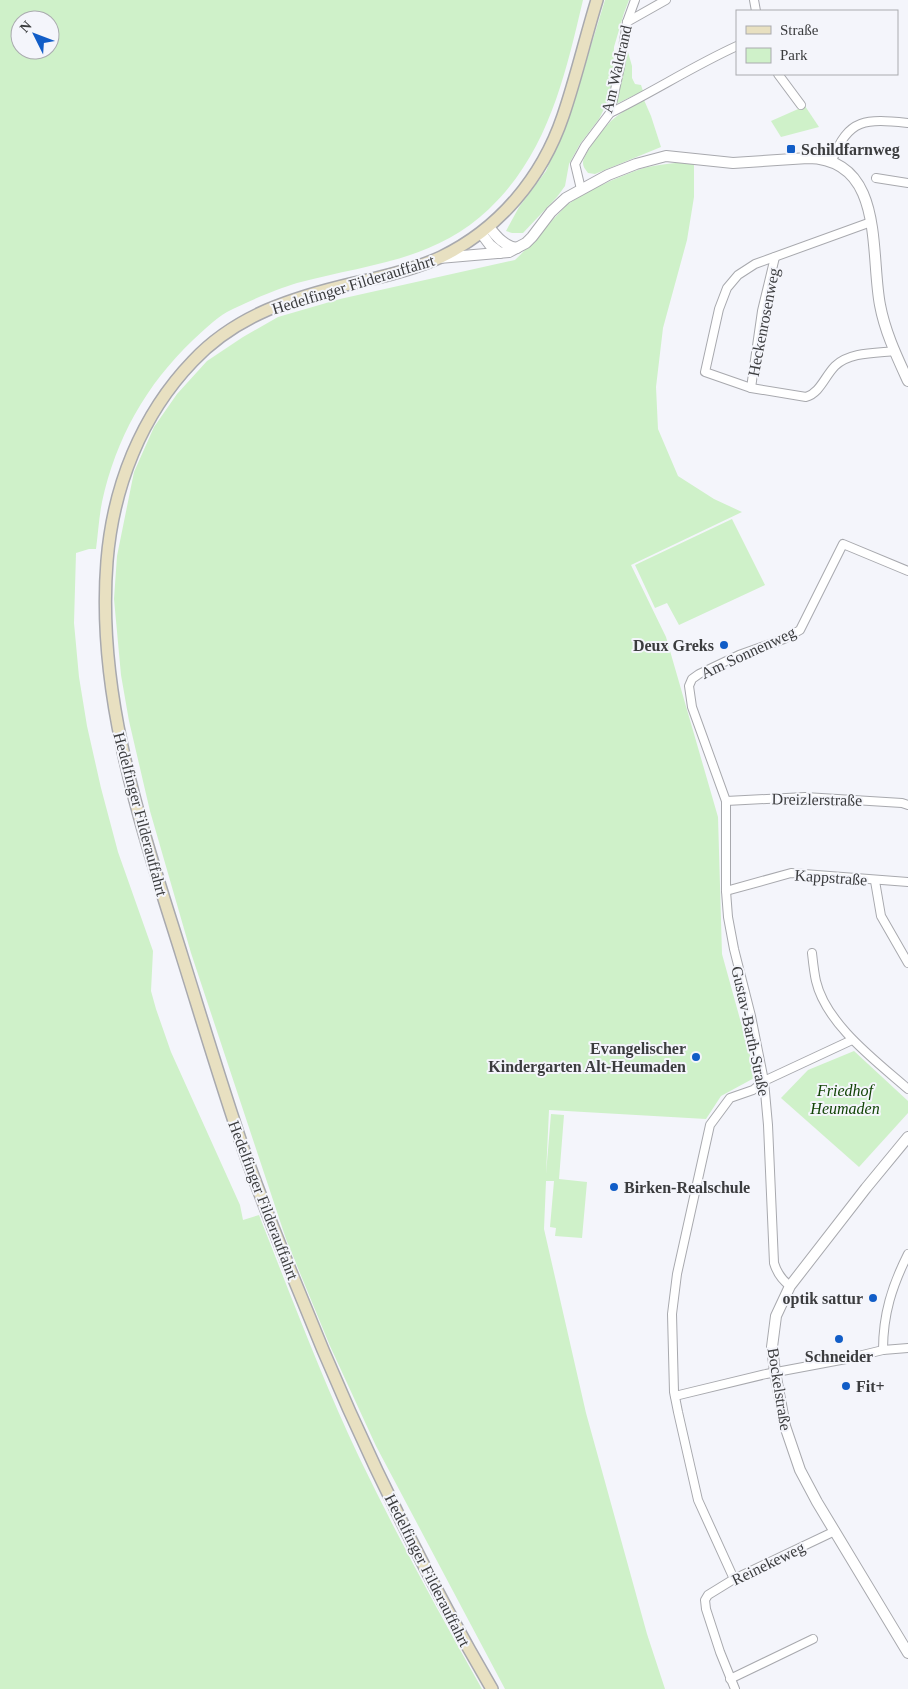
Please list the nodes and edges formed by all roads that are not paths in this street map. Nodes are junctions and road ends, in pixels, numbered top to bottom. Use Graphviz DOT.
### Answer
graph roads {
  1 [pos="597,0"];
  2 [pos="635,0"];
  3 [pos="666,0"];
  4 [pos="626,22"];
  5 [pos="736,46"];
  6 [pos="779,75"];
  7 [pos="801,105"];
  8 [pos="610,113"];
  9 [pos="908,123"];
  10 [pos="832,161"];
  11 [pos="876,178"];
  12 [pos="908,183"];
  13 [pos="581,189"];
  14 [pos="871,222"];
  15 [pos="485,230"];
  16 [pos="517,248"];
  17 [pos="500,253"];
  18 [pos="775,257"];
  19 [pos="438,258"];
  20 [pos="895,351"];
  21 [pos="905,366"];
  22 [pos="908,381"];
  23 [pos="751,388"];
  24 [pos="908,571"];
  25 [pos="726,801"];
  26 [pos="908,805"];
  27 [pos="875,881"];
  28 [pos="908,882"];
  29 [pos="726,891"];
  30 [pos="812,954"];
  31 [pos="908,963"];
  32 [pos="852,1040"];
  33 [pos="764,1081"];
  34 [pos="908,1089"];
  35 [pos="908,1137"];
  36 [pos="908,1254"];
  37 [pos="790,1286"];
  38 [pos="908,1348"];
  39 [pos="883,1350"];
  40 [pos="774,1372"];
  41 [pos="675,1396"];
  42 [pos="834,1531"];
  43 [pos="734,1579"];
  44 [pos="813,1639"];
  45 [pos="908,1653"];
  46 [pos="730,1679"];
  47 [pos="492,1689"];
  48 [pos="734,1689"];
  1 -- 15 [label="main road, Hedelfinger Filderauffahrt"];
  2 -- 4 [label="street, Am Waldrand"];
  3 -- 4 [label="street"];
  4 -- 8 [label="street, Am Waldrand"];
  5 -- 8 [label="street"];
  6 -- 7 [label="street"];
  8 -- 13 [label="street, Am Waldrand"];
  9 -- 10 [label="street"];
  10 -- 13 [label="street"];
  10 -- 14 [label="street"];
  11 -- 12 [label="street"];
  13 -- 16 [label="street"];
  14 -- 18 [label="street, Heckenrosenweg"];
  14 -- 20 [label="street"];
  15 -- 16 [label="street"];
  15 -- 17 [label="street"];
  15 -- 19 [label="main road, Hedelfinger Filderauffahrt"];
  16 -- 17 [label="street"];
  17 -- 19 [label="street"];
  18 -- 23 [label="street, Heckenrosenweg"];
  18 -- 23 [label="street, Heckenrosenweg"];
  19 -- 47 [label="main road, Hedelfinger Filderauffahrt"];
  20 -- 21 [label="street"];
  20 -- 23 [label="street, Heckenrosenweg"];
  21 -- 22 [label="street"];
  24 -- 25 [label="street, Am Sonnenweg"];
  25 -- 26 [label="street, Dreizlerstraße"];
  25 -- 29 [label="street, Gustav-Barth-Straße"];
  27 -- 28 [label="street, Kappstraße"];
  27 -- 29 [label="street, Kappstraße"];
  27 -- 31 [label="street"];
  29 -- 33 [label="street, Gustav-Barth-Straße"];
  30 -- 32 [label="street"];
  32 -- 33 [label="street"];
  32 -- 34 [label="street"];
  33 -- 37 [label="street, Gustav-Barth-Straße"];
  33 -- 41 [label="street"];
  35 -- 37 [label="street, Bockelstraße"];
  36 -- 39 [label="street"];
  37 -- 40 [label="street, Bockelstraße"];
  38 -- 39 [label="street"];
  39 -- 40 [label="street"];
  40 -- 41 [label="street"];
  40 -- 42 [label="street, Bockelstraße"];
  41 -- 43 [label="street"];
  42 -- 43 [label="street, Reinekeweg"];
  42 -- 45 [label="street, Bockelstraße"];
  43 -- 46 [label="street, Reinekeweg"];
  44 -- 46 [label="street"];
  46 -- 48 [label="street"];
}
